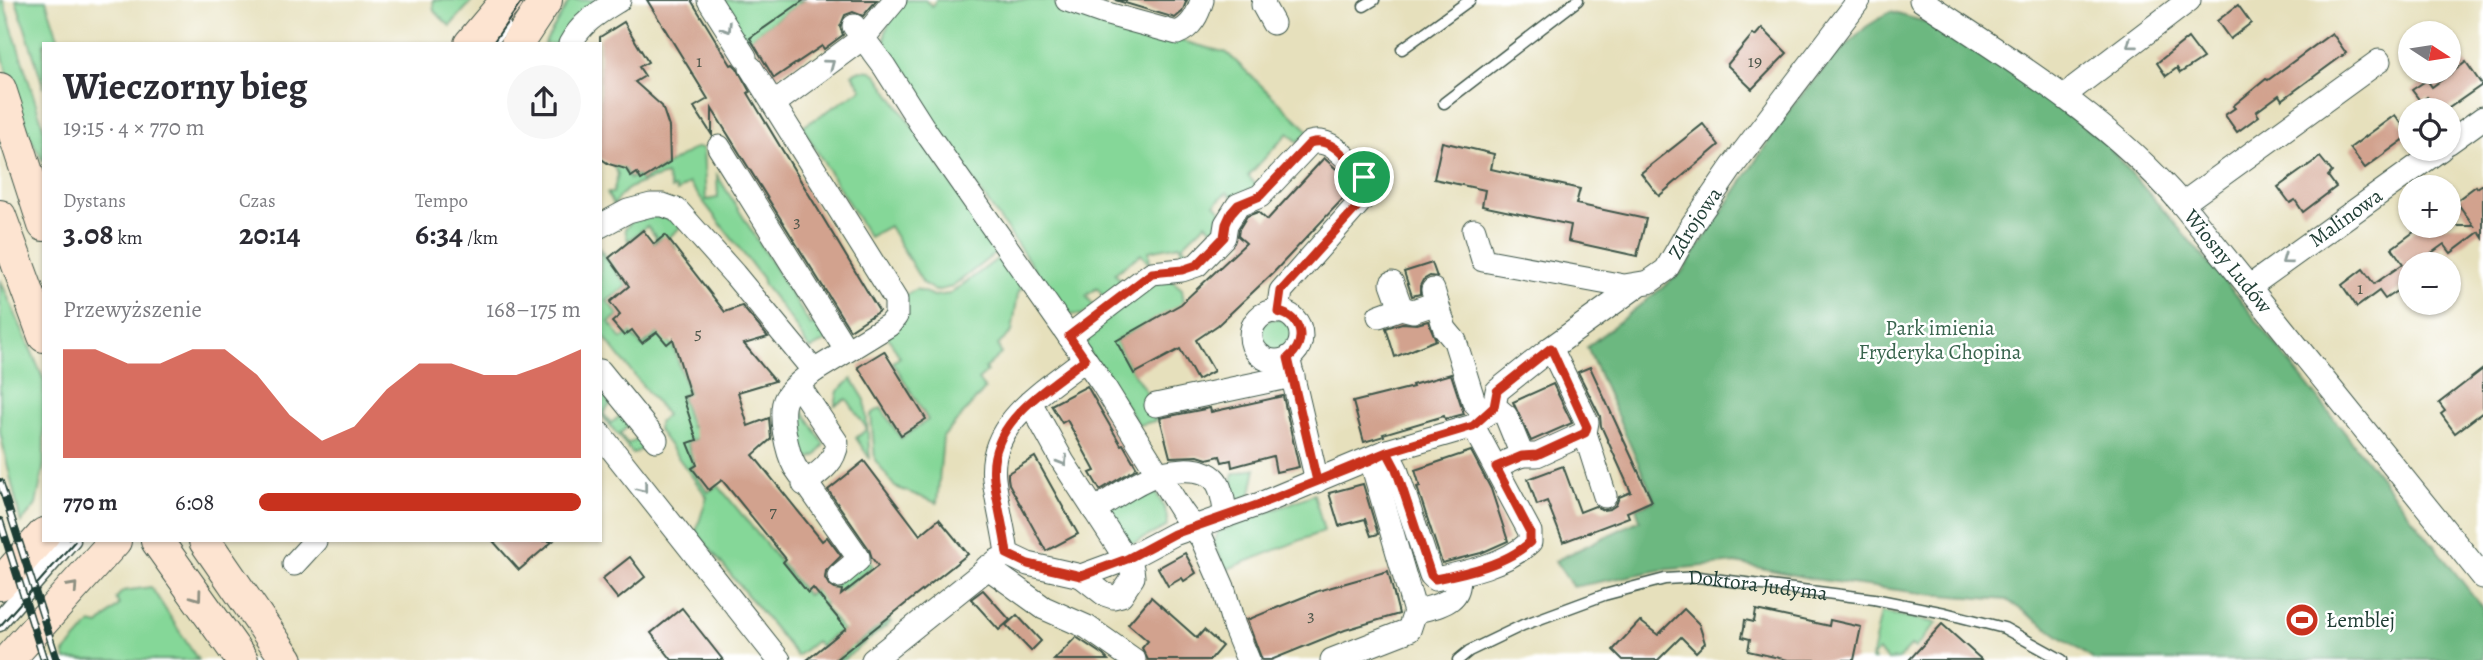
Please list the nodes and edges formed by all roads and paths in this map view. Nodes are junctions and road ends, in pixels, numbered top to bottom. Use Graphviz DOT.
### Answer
graph roads {
  1 [pos="533,0"];
  2 [pos="546,0"];
  3 [pos="619,0"];
  4 [pos="709,0"];
  5 [pos="895,0"];
  6 [pos="1067,0"];
  7 [pos="1202,0"];
  8 [pos="1264,0"];
  9 [pos="1374,0"];
  10 [pos="1470,0"];
  11 [pos="1578,0"];
  12 [pos="1859,0"];
  13 [pos="1921,0"];
  14 [pos="2192,1"];
  15 [pos="511,5"];
  16 [pos="1364,6"];
  17 [pos="1273,23"];
  18 [pos="859,32"];
  19 [pos="472,42"];
  20 [pos="493,42"];
  21 [pos="503,42"];
  22 [pos="518,42"];
  23 [pos="571,42"];
  24 [pos="1402,49"];
  25 [pos="2379,61"];
  26 [pos="0,89"];
  27 [pos="2066,98"];
  28 [pos="775,103"];
  29 [pos="1444,103"];
  30 [pos="2483,118"];
  31 [pos="2461,134"];
  32 [pos="719,147"];
  33 [pos="2424,161"];
  34 [pos="2182,204"];
  35 [pos="0,216"];
  36 [pos="42,219"];
  37 [pos="602,225"];
  38 [pos="1474,230"];
  39 [pos="1392,283"];
  40 [pos="1637,286"];
  41 [pos="2249,287"];
  42 [pos="1278,312"];
  43 [pos="42,331"];
  44 [pos="1069,336"];
  45 [pos="1551,348"];
  46 [pos="846,350"];
  47 [pos="1085,359"];
  48 [pos="1290,367"];
  49 [pos="602,372"];
  50 [pos="806,378"];
  51 [pos="1030,402"];
  52 [pos="1156,405"];
  53 [pos="1484,416"];
  54 [pos="1585,433"];
  55 [pos="602,437"];
  56 [pos="656,440"];
  57 [pos="1379,456"];
  58 [pos="1522,456"];
  59 [pos="1496,467"];
  60 [pos="1160,474"];
  61 [pos="1317,481"];
  62 [pos="804,484"];
  63 [pos="1605,496"];
  64 [pos="1094,509"];
  65 [pos="1226,516"];
  66 [pos="1192,527"];
  67 [pos="42,536"];
  68 [pos="63,542"];
  69 [pos="74,542"];
  70 [pos="114,542"];
  71 [pos="158,542"];
  72 [pos="206,542"];
  73 [pos="314,542"];
  74 [pos="2475,551"];
  75 [pos="1007,554"];
  76 [pos="1127,559"];
  77 [pos="294,564"];
  78 [pos="987,567"];
  79 [pos="1458,575"];
  80 [pos="839,576"];
  81 [pos="2483,577"];
  82 [pos="0,584"];
  83 [pos="1415,612"];
  84 [pos="0,614"];
  85 [pos="0,626"];
  86 [pos="31,634"];
  87 [pos="0,654"];
  88 [pos="8,660"];
  89 [pos="242,660"];
  90 [pos="287,660"];
  91 [pos="779,660"];
  92 [pos="873,660"];
  93 [pos="1134,660"];
  94 [pos="1248,660"];
  95 [pos="1332,660"];
  96 [pos="1458,660"];
  97 [pos="2062,660"];
  1 -- 21 [label="lane"];
  2 -- 22 [label="street"];
  3 -- 23 [label="street"];
  4 -- 28 [label="street, one-way"];
  5 -- 18 [label="street"];
  6 -- 7 [label="street"];
  8 -- 17 [label="street"];
  9 -- 16 [label="lane"];
  10 -- 24 [label="lane"];
  11 -- 29 [label="lane"];
  12 -- 40 [label="street, Zdrojowa"];
  13 -- 27 [label="street, Wiosny Ludów"];
  14 -- 27 [label="street, one-way"];
  15 -- 19 [label="street"];
  15 -- 20 [label="lane"];
  28 -- 18 [label="street, one-way"];
  18 -- 44 [label="street"];
  25 -- 34 [label="street"];
  26 -- 36 [label="street"];
  27 -- 34 [label="street, Wiosny Ludów"];
  28 -- 46 [label="street"];
  30 -- 31 [label="street"];
  32 -- 46 [label="street"];
  33 -- 41 [label="street, Malinowa, one-way"];
  34 -- 41 [label="street, Wiosny Ludów"];
  35 -- 43 [label="street"];
  37 -- 50 [label="street"];
  38 -- 40 [label="street"];
  39 -- 53 [label="street"];
  40 -- 45 [label="street, Zdrojowa"];
  41 -- 74 [label="street, Wiosny Ludów"];
  42 -- 44 [label="street"];
  42 -- 48 [label="street"];
  42 -- 48 [label="street"];
  44 -- 47 [label="street"];
  45 -- 53 [label="street, Zdrojowa"];
  45 -- 54 [label="street"];
  46 -- 50 [label="street"];
  47 -- 51 [label="street"];
  47 -- 60 [label="street"];
  48 -- 52 [label="street"];
  48 -- 61 [label="street"];
  49 -- 56 [label="street"];
  50 -- 62 [label="street"];
  50 -- 62 [label="street"];
  51 -- 64 [label="street, one-way"];
  51 -- 75 [label="street"];
  53 -- 57 [label="street"];
  53 -- 58 [label="street"];
  53 -- 59 [label="street"];
  54 -- 58 [label="street"];
  54 -- 63 [label="street"];
  55 -- 91 [label="street, one-way"];
  57 -- 61 [label="street"];
  57 -- 79 [label="street"];
  57 -- 83 [label="street"];
  58 -- 59 [label="street"];
  59 -- 79 [label="street"];
  60 -- 64 [label="street"];
  60 -- 65 [label="street"];
  60 -- 66 [label="street"];
  61 -- 65 [label="street"];
  62 -- 80 [label="street"];
  64 -- 76 [label="street"];
  65 -- 66 [label="street"];
  66 -- 76 [label="street"];
  66 -- 94 [label="street"];
  67 -- 82 [label="street"];
  68 -- 84 [label="lane"];
  69 -- 85 [label="lane"];
  86 -- 70 [label="street, one-way"];
  71 -- 89 [label="street, one-way"];
  72 -- 90 [label="street"];
  73 -- 77 [label="street"];
  74 -- 81 [label="street, Wiosny Ludów"];
  75 -- 76 [label="street"];
  75 -- 78 [label="street"];
  78 -- 92 [label="street"];
  78 -- 93 [label="street"];
  79 -- 83 [label="street"];
  83 -- 95 [label="street"];
  86 -- 87 [label="street"];
  86 -- 88 [label="street"];
  96 -- 97 [label="lane, Doktora Judyma"];
}
